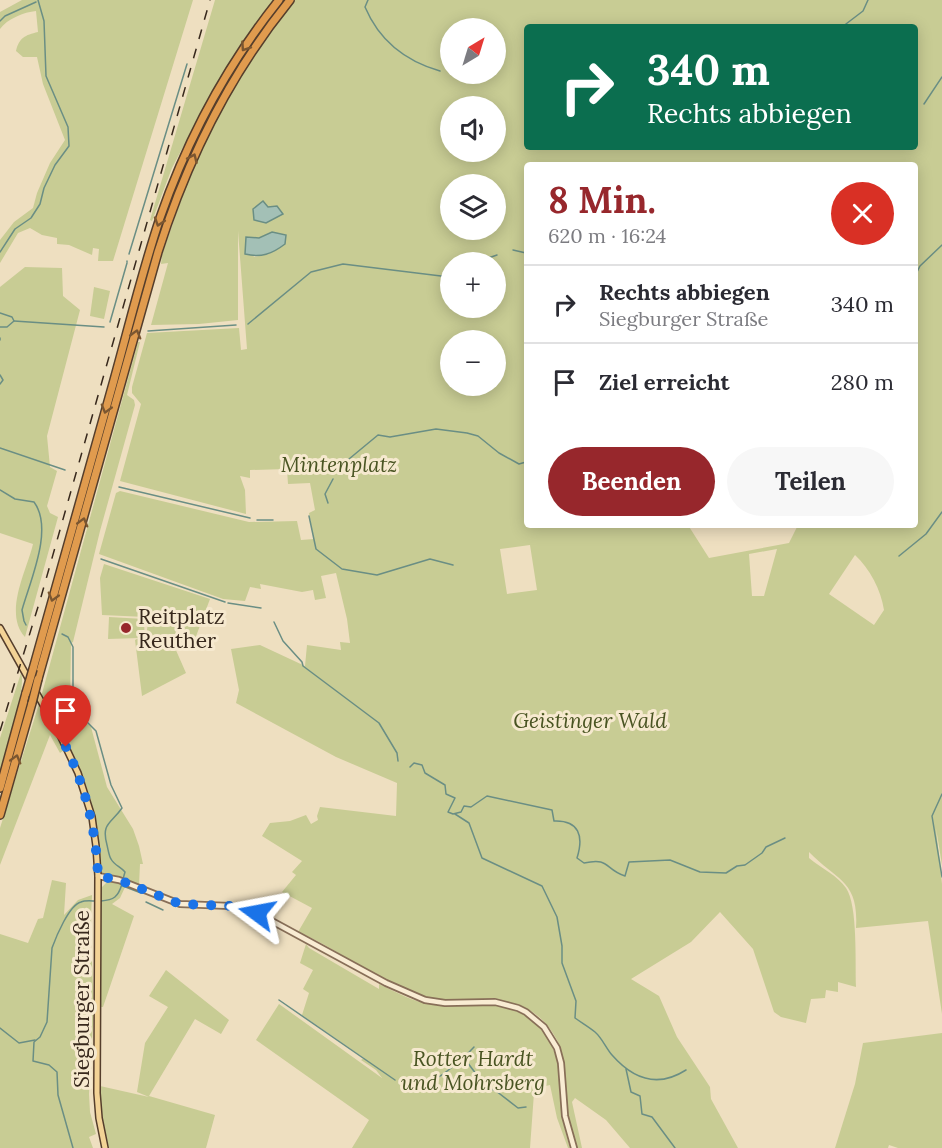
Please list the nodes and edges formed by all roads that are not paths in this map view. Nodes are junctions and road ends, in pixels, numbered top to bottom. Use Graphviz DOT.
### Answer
graph roads {
  1 [pos="279,0"];
  2 [pos="290,0"];
  3 [pos="0,628"];
  4 [pos="0,788"];
  5 [pos="0,814"];
  6 [pos="98,876"];
  7 [pos="105,1148"];
  8 [pos="574,1148"];
  1 -- 4 [label="highway, one-way, bridge"];
  5 -- 2 [label="highway, one-way, bridge"];
  3 -- 6 [label="main road, Siegburger Straße"];
  6 -- 7 [label="main road, Siegburger Straße"];
  6 -- 8 [label="street"];
}
